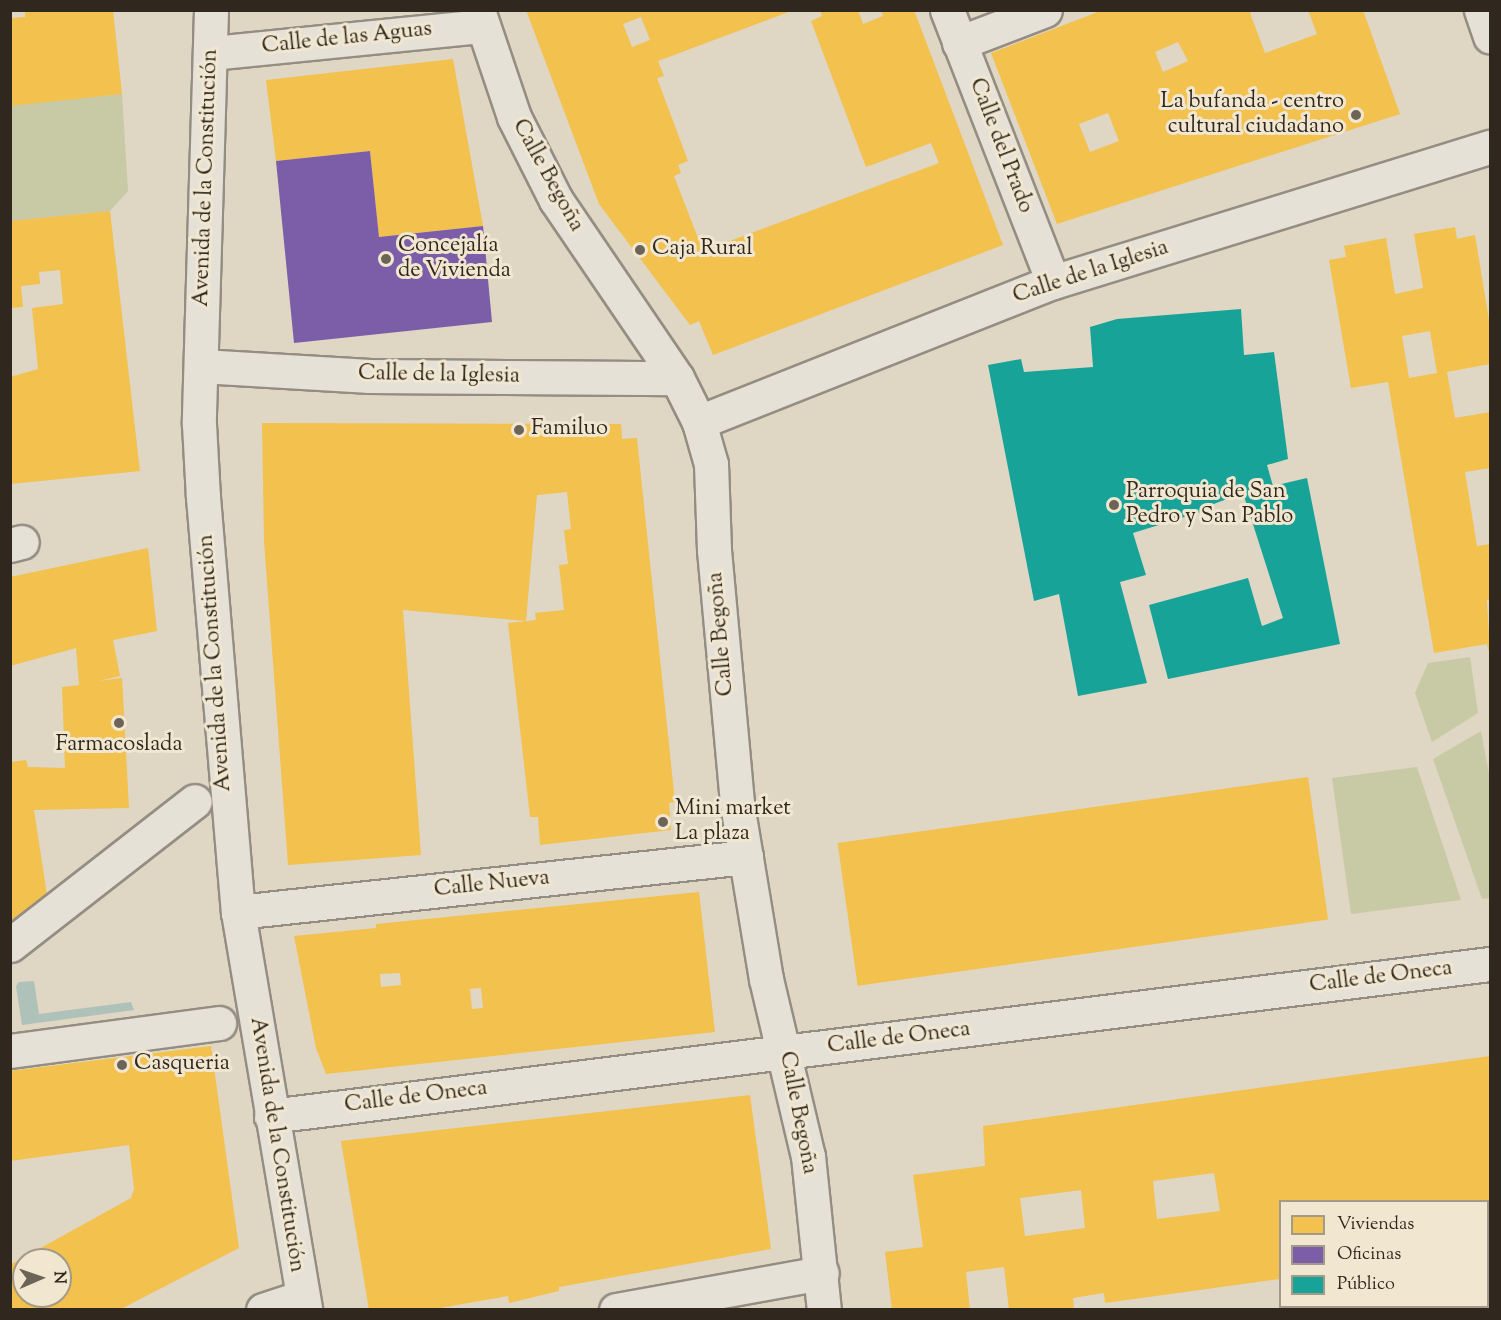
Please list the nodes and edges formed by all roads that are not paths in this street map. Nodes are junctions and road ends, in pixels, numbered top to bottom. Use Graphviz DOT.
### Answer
graph roads {
  1 [pos="211,10"];
  2 [pos="947,10"];
  3 [pos="1045,10"];
  4 [pos="1481,10"];
  5 [pos="480,18"];
  6 [pos="1491,36"];
  7 [pos="959,43"];
  8 [pos="212,53"];
  9 [pos="1491,147"];
  10 [pos="1053,282"];
  11 [pos="201,366"];
  12 [pos="677,378"];
  13 [pos="699,422"];
  14 [pos="195,801"];
  15 [pos="746,857"];
  16 [pos="238,912"];
  17 [pos="10,945"];
  18 [pos="1491,964"];
  19 [pos="219,1023"];
  20 [pos="10,1051"];
  21 [pos="786,1053"];
  22 [pos="271,1116"];
  23 [pos="822,1273"];
  24 [pos="303,1303"];
  25 [pos="263,1310"];
  26 [pos="616,1310"];
  27 [pos="824,1310"];
  1 -- 8 [label="street, Avenida de la Constitución"];
  2 -- 7 [label="street, Calle del Prado"];
  3 -- 7 [label="street"];
  4 -- 6 [label="street"];
  5 -- 8 [label="street, Calle de las Aguas"];
  5 -- 12 [label="street, Calle Begoña"];
  7 -- 10 [label="street, Calle del Prado"];
  8 -- 11 [label="street, Avenida de la Constitución"];
  9 -- 10 [label="street, Calle de la Iglesia"];
  10 -- 13 [label="street, Calle de la Iglesia"];
  11 -- 12 [label="street, Calle de la Iglesia"];
  11 -- 16 [label="street, Avenida de la Constitución"];
  12 -- 13 [label="street, Calle Begoña"];
  13 -- 15 [label="street, Calle Begoña"];
  14 -- 17 [label="street"];
  15 -- 16 [label="street, Calle Nueva"];
  15 -- 21 [label="street, Calle Begoña"];
  16 -- 22 [label="street, Avenida de la Constitución"];
  18 -- 21 [label="street, Calle de Oneca"];
  19 -- 20 [label="street"];
  21 -- 22 [label="street, Calle de Oneca"];
  21 -- 23 [label="street, Calle Begoña"];
  22 -- 24 [label="street, Avenida de la Constitución"];
  23 -- 26 [label="street"];
  23 -- 27 [label="street, Calle Begoña"];
  24 -- 25 [label="street"];
}
